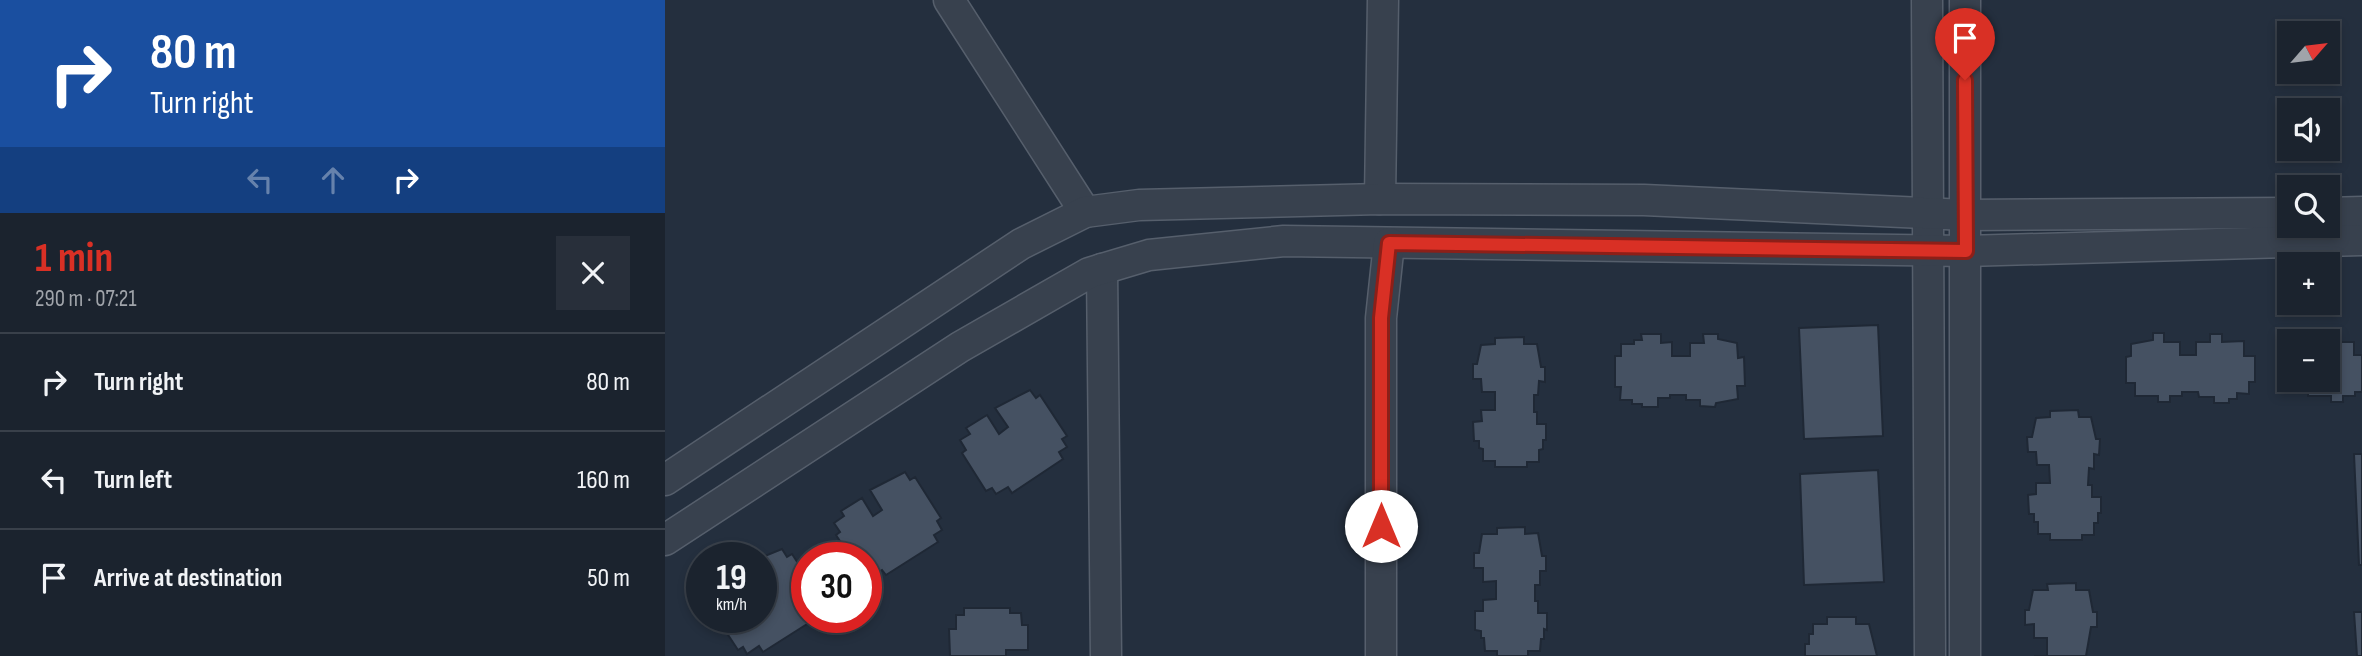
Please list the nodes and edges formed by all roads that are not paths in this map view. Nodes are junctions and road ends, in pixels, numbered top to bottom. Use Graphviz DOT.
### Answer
graph roads {
  1 [pos="949,0"];
  2 [pos="1383,0"];
  3 [pos="1927,0"];
  4 [pos="1965,0"];
  5 [pos="1380,199"];
  6 [pos="1926,211"];
  7 [pos="1086,212"];
  8 [pos="2362,212"];
  9 [pos="2277,213"];
  10 [pos="2340,213"];
  11 [pos="1966,215"];
  12 [pos="2362,240"];
  13 [pos="1389,243"];
  14 [pos="1926,250"];
  15 [pos="1966,251"];
  16 [pos="1102,269"];
  17 [pos="665,480"];
  18 [pos="665,540"];
  19 [pos="1106,656"];
  20 [pos="1381,656"];
  21 [pos="1930,656"];
  22 [pos="1965,656"];
  1 -- 7 [label="street"];
  2 -- 5 [label="street"];
  3 -- 6 [label="street"];
  4 -- 11 [label="street"];
  5 -- 6 [label="street"];
  5 -- 7 [label="street"];
  6 -- 11 [label="street"];
  6 -- 14 [label="street"];
  7 -- 17 [label="street"];
  8 -- 10 [label="street"];
  9 -- 11 [label="street"];
  11 -- 15 [label="street"];
  12 -- 15 [label="street"];
  13 -- 14 [label="street"];
  13 -- 16 [label="street"];
  13 -- 20 [label="street"];
  14 -- 15 [label="street"];
  14 -- 21 [label="street"];
  15 -- 22 [label="street"];
  16 -- 18 [label="street"];
  16 -- 19 [label="street"];
}
